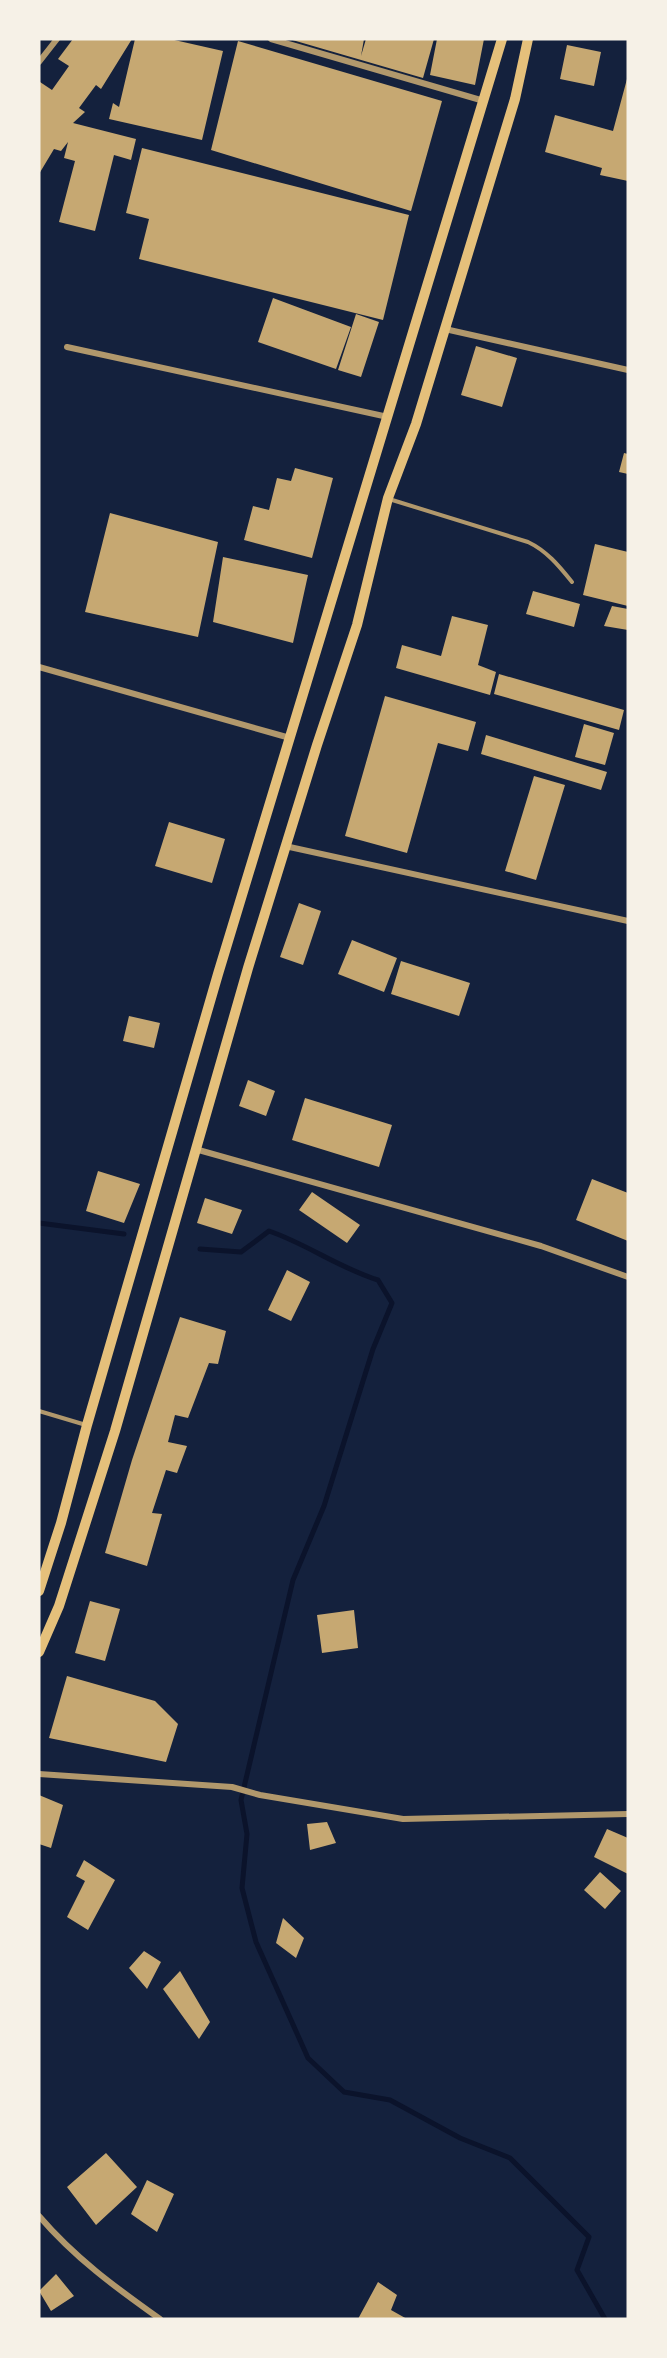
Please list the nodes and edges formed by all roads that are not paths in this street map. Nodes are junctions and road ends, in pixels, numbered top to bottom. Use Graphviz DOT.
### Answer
graph roads {
  1 [pos="57,39"];
  2 [pos="271,39"];
  3 [pos="502,39"];
  4 [pos="528,39"];
  5 [pos="39,62"];
  6 [pos="484,101"];
  7 [pos="444,329"];
  8 [pos="67,347"];
  9 [pos="628,370"];
  10 [pos="388,417"];
  11 [pos="388,498"];
  12 [pos="572,582"];
  13 [pos="39,668"];
  14 [pos="290,738"];
  15 [pos="285,846"];
  16 [pos="628,921"];
  17 [pos="195,1149"];
  18 [pos="628,1277"];
  19 [pos="39,1411"];
  20 [pos="87,1425"];
  21 [pos="39,1591"];
  22 [pos="39,1652"];
  23 [pos="39,1774"];
  24 [pos="628,1814"];
  25 [pos="39,2216"];
  26 [pos="160,2319"];
  1 -- 5 [label="street"];
  2 -- 6 [label="street"];
  3 -- 6 [label="main road"];
  4 -- 7 [label="main road"];
  6 -- 10 [label="main road"];
  7 -- 9 [label="street"];
  7 -- 11 [label="main road"];
  8 -- 10 [label="street"];
  10 -- 14 [label="main road"];
  11 -- 12 [label="lane"];
  11 -- 15 [label="main road"];
  13 -- 14 [label="street"];
  14 -- 20 [label="main road"];
  15 -- 16 [label="street"];
  15 -- 17 [label="main road"];
  17 -- 18 [label="street"];
  17 -- 22 [label="main road"];
  19 -- 20 [label="lane"];
  20 -- 21 [label="main road"];
  23 -- 24 [label="street"];
  25 -- 26 [label="street"];
}
